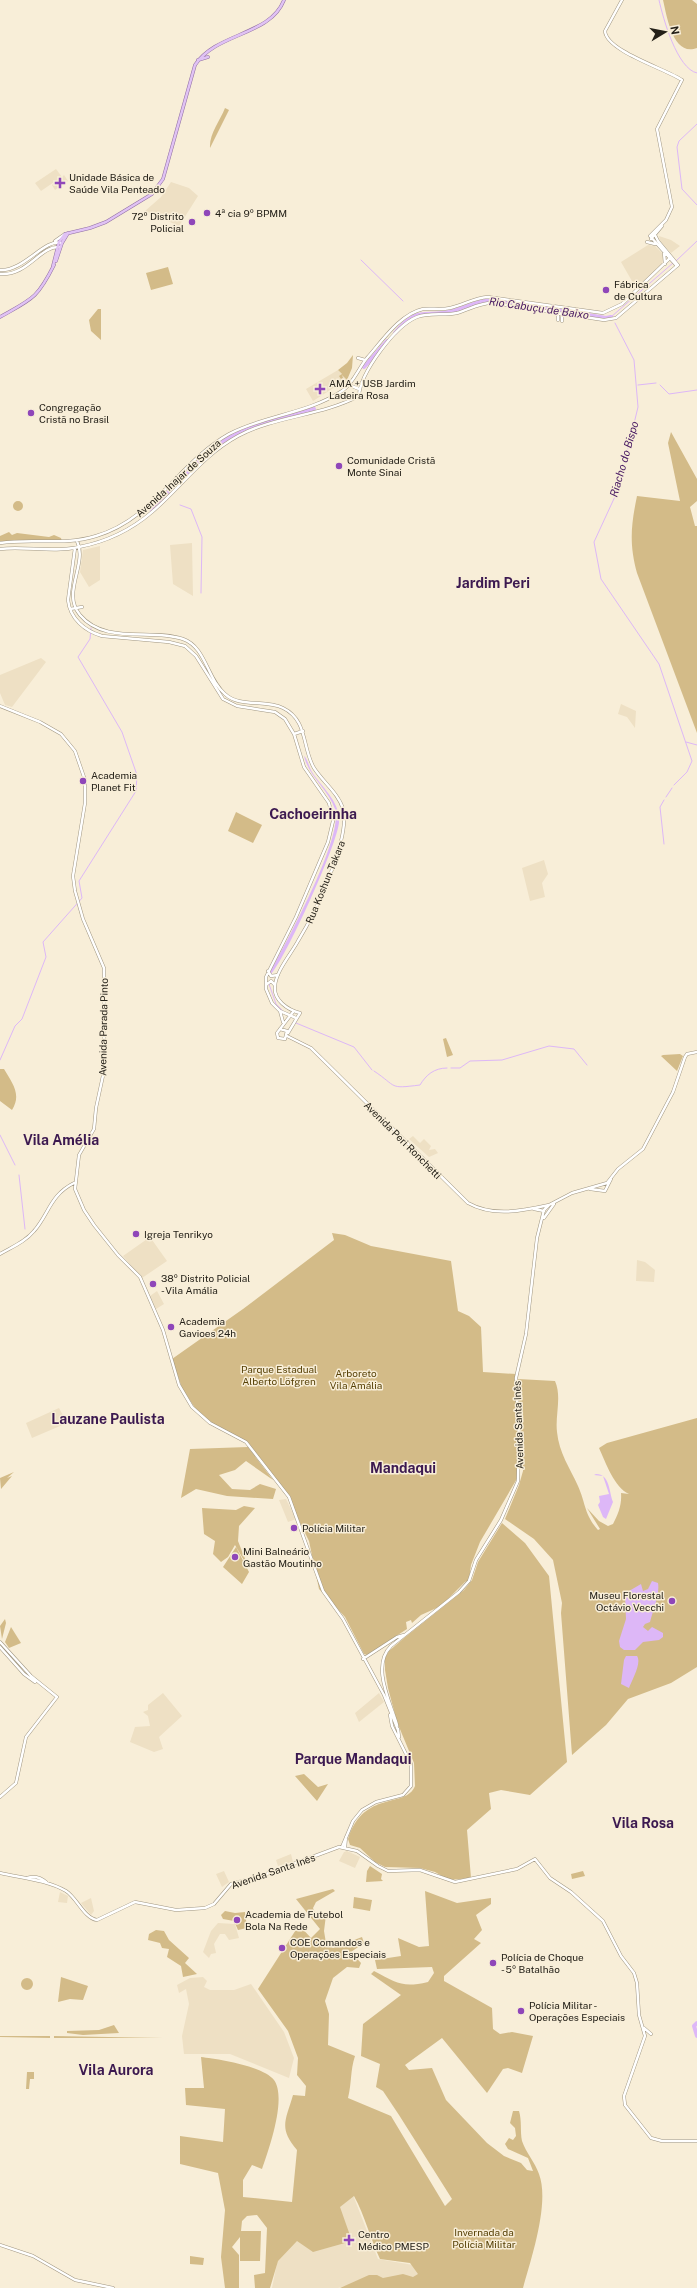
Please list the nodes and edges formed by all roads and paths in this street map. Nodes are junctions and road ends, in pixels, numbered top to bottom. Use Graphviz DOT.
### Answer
graph roads {
  1 [pos="284,0"];
  2 [pos="622,0"];
  3 [pos="208,57"];
  4 [pos="198,60"];
  5 [pos="69,232"];
  6 [pos="656,233"];
  7 [pos="65,234"];
  8 [pos="60,242"];
  9 [pos="647,242"];
  10 [pos="53,243"];
  11 [pos="658,244"];
  12 [pos="59,247"];
  13 [pos="663,251"];
  14 [pos="670,258"];
  15 [pos="674,260"];
  16 [pos="665,264"];
  17 [pos="0,270"];
  18 [pos="0,274"];
  19 [pos="558,313"];
  20 [pos="562,314"];
  21 [pos="0,317"];
  22 [pos="558,320"];
  23 [pos="562,321"];
  24 [pos="358,358"];
  25 [pos="366,360"];
  26 [pos="349,385"];
  27 [pos="359,387"];
  28 [pos="77,541"];
  29 [pos="25,542"];
  30 [pos="0,543"];
  31 [pos="80,547"];
  32 [pos="26,548"];
  33 [pos="75,548"];
  34 [pos="0,549"];
  35 [pos="71,579"];
  36 [pos="75,580"];
  37 [pos="82,607"];
  38 [pos="75,608"];
  39 [pos="70,609"];
  40 [pos="96,627"];
  41 [pos="93,633"];
  42 [pos="0,706"];
  43 [pos="303,731"];
  44 [pos="294,734"];
  45 [pos="298,747"];
  46 [pos="307,748"];
  47 [pos="268,970"];
  48 [pos="278,975"];
  49 [pos="265,985"];
  50 [pos="275,986"];
  51 [pos="280,1011"];
  52 [pos="293,1012"];
  53 [pos="289,1015"];
  54 [pos="296,1018"];
  55 [pos="283,1022"];
  56 [pos="280,1029"];
  57 [pos="288,1034"];
  58 [pos="697,1052"];
  59 [pos="611,1178"];
  60 [pos="74,1183"];
  61 [pos="602,1184"];
  62 [pos="589,1189"];
  63 [pos="604,1190"];
  64 [pos="550,1206"];
  65 [pos="538,1208"];
  66 [pos="533,1209"];
  67 [pos="545,1212"];
  68 [pos="0,1254"];
  69 [pos="406,1635"];
  70 [pos="393,1640"];
  71 [pos="400,1640"];
  72 [pos="0,1642"];
  73 [pos="0,1647"];
  74 [pos="363,1660"];
  75 [pos="41,1685"];
  76 [pos="390,1701"];
  77 [pos="387,1705"];
  78 [pos="390,1713"];
  79 [pos="390,1720"];
  80 [pos="398,1730"];
  81 [pos="399,1737"];
  82 [pos="0,1797"];
  83 [pos="343,1847"];
  84 [pos="0,1873"];
  85 [pos="642,2027"];
  86 [pos="651,2034"];
  87 [pos="697,2141"];
  88 [pos="0,2245"];
  89 [pos="113,2288"];
  1 -- 4 [label="main road"];
  2 -- 6 [label="main road"];
  3 -- 4 [label="main road"];
  4 -- 5 [label="main road"];
  5 -- 7 [label="main road"];
  5 -- 8 [label="main road"];
  6 -- 11 [label="main road"];
  6 -- 11 [label="main road"];
  7 -- 8 [label="main road"];
  7 -- 10 [label="main road"];
  8 -- 10 [label="main road"];
  8 -- 12 [label="main road"];
  9 -- 11 [label="main road"];
  10 -- 17 [label="main road"];
  11 -- 13 [label="main road"];
  11 -- 15 [label="main road"];
  12 -- 18 [label="main road"];
  12 -- 21 [label="main road"];
  13 -- 14 [label="main road"];
  13 -- 16 [label="main road"];
  14 -- 15 [label="main road"];
  14 -- 16 [label="main road"];
  15 -- 20 [label="main road"];
  16 -- 25 [label="main road"];
  19 -- 20 [label="main road"];
  19 -- 22 [label="main road"];
  19 -- 27 [label="main road"];
  20 -- 23 [label="main road"];
  24 -- 25 [label="main road"];
  25 -- 26 [label="main road"];
  26 -- 27 [label="main road"];
  26 -- 28 [label="main road, Avenida Inajar de Souza"];
  27 -- 31 [label="main road, Avenida Inajar de Souza"];
  28 -- 29 [label="main road, Avenida Inajar de Souza"];
  28 -- 31 [label="main road"];
  29 -- 30 [label="main road, Avenida Inajar de Souza"];
  29 -- 32 [label="main road"];
  31 -- 33 [label="main road, Avenida Inajar de Souza"];
  31 -- 36 [label="main road"];
  32 -- 33 [label="main road, Avenida Inajar de Souza"];
  32 -- 34 [label="main road, Avenida Inajar de Souza"];
  33 -- 35 [label="main road"];
  35 -- 36 [label="main road"];
  35 -- 39 [label="main road"];
  36 -- 38 [label="main road"];
  37 -- 38 [label="main road"];
  38 -- 39 [label="main road"];
  38 -- 40 [label="main road"];
  39 -- 41 [label="main road"];
  40 -- 41 [label="main road"];
  40 -- 43 [label="main road"];
  41 -- 44 [label="main road, Rua Koshun Takara"];
  42 -- 60 [label="main road, Avenida Parada Pinto"];
  43 -- 44 [label="main road"];
  43 -- 46 [label="main road, Rua Koshun Takara"];
  44 -- 45 [label="main road, Rua Koshun Takara"];
  45 -- 46 [label="main road"];
  45 -- 47 [label="main road, Rua Koshun Takara"];
  46 -- 48 [label="main road, Rua Koshun Takara"];
  47 -- 48 [label="main road"];
  47 -- 49 [label="main road, Rua Koshun Takara"];
  48 -- 50 [label="main road, Rua Koshun Takara"];
  49 -- 50 [label="main road"];
  49 -- 51 [label="main road"];
  50 -- 52 [label="main road"];
  51 -- 53 [label="main road"];
  51 -- 55 [label="main road"];
  52 -- 53 [label="main road"];
  52 -- 54 [label="main road"];
  53 -- 54 [label="main road"];
  53 -- 55 [label="main road"];
  54 -- 57 [label="main road"];
  55 -- 56 [label="main road"];
  56 -- 57 [label="main road"];
  56 -- 57 [label="main road"];
  57 -- 66 [label="main road, Avenida Peri Ronchetti"];
  58 -- 59 [label="main road"];
  59 -- 61 [label="main road"];
  59 -- 63 [label="main road"];
  60 -- 68 [label="main road"];
  60 -- 74 [label="main road"];
  61 -- 62 [label="main road"];
  61 -- 63 [label="main road"];
  62 -- 63 [label="main road"];
  62 -- 64 [label="main road"];
  64 -- 65 [label="main road"];
  64 -- 67 [label="main road"];
  64 -- 67 [label="main road, Avenida Santa Inês"];
  65 -- 66 [label="main road"];
  65 -- 67 [label="main road"];
  66 -- 67 [label="main road"];
  67 -- 69 [label="main road, Avenida Santa Inês"];
  69 -- 70 [label="main road"];
  69 -- 71 [label="main road, Avenida Santa Inês"];
  70 -- 71 [label="main road"];
  70 -- 74 [label="main road"];
  71 -- 76 [label="main road, Avenida Santa Inês"];
  72 -- 75 [label="main road"];
  73 -- 75 [label="main road"];
  74 -- 77 [label="main road, Avenida Santa Inês"];
  75 -- 82 [label="main road"];
  76 -- 78 [label="main road, Avenida Santa Inês"];
  76 -- 80 [label="main road, Avenida Santa Inês"];
  77 -- 78 [label="main road, Avenida Santa Inês"];
  77 -- 79 [label="main road, Avenida Santa Inês"];
  78 -- 79 [label="main road, Avenida Santa Inês"];
  78 -- 80 [label="main road, Avenida Santa Inês"];
  79 -- 81 [label="main road, Avenida Santa Inês"];
  80 -- 81 [label="main road, Avenida Santa Inês"];
  81 -- 83 [label="main road, Avenida Santa Inês"];
  83 -- 84 [label="main road, Avenida Santa Inês"];
  83 -- 85 [label="main road"];
  85 -- 86 [label="main road"];
  85 -- 87 [label="main road"];
  88 -- 89 [label="main road"];
}
